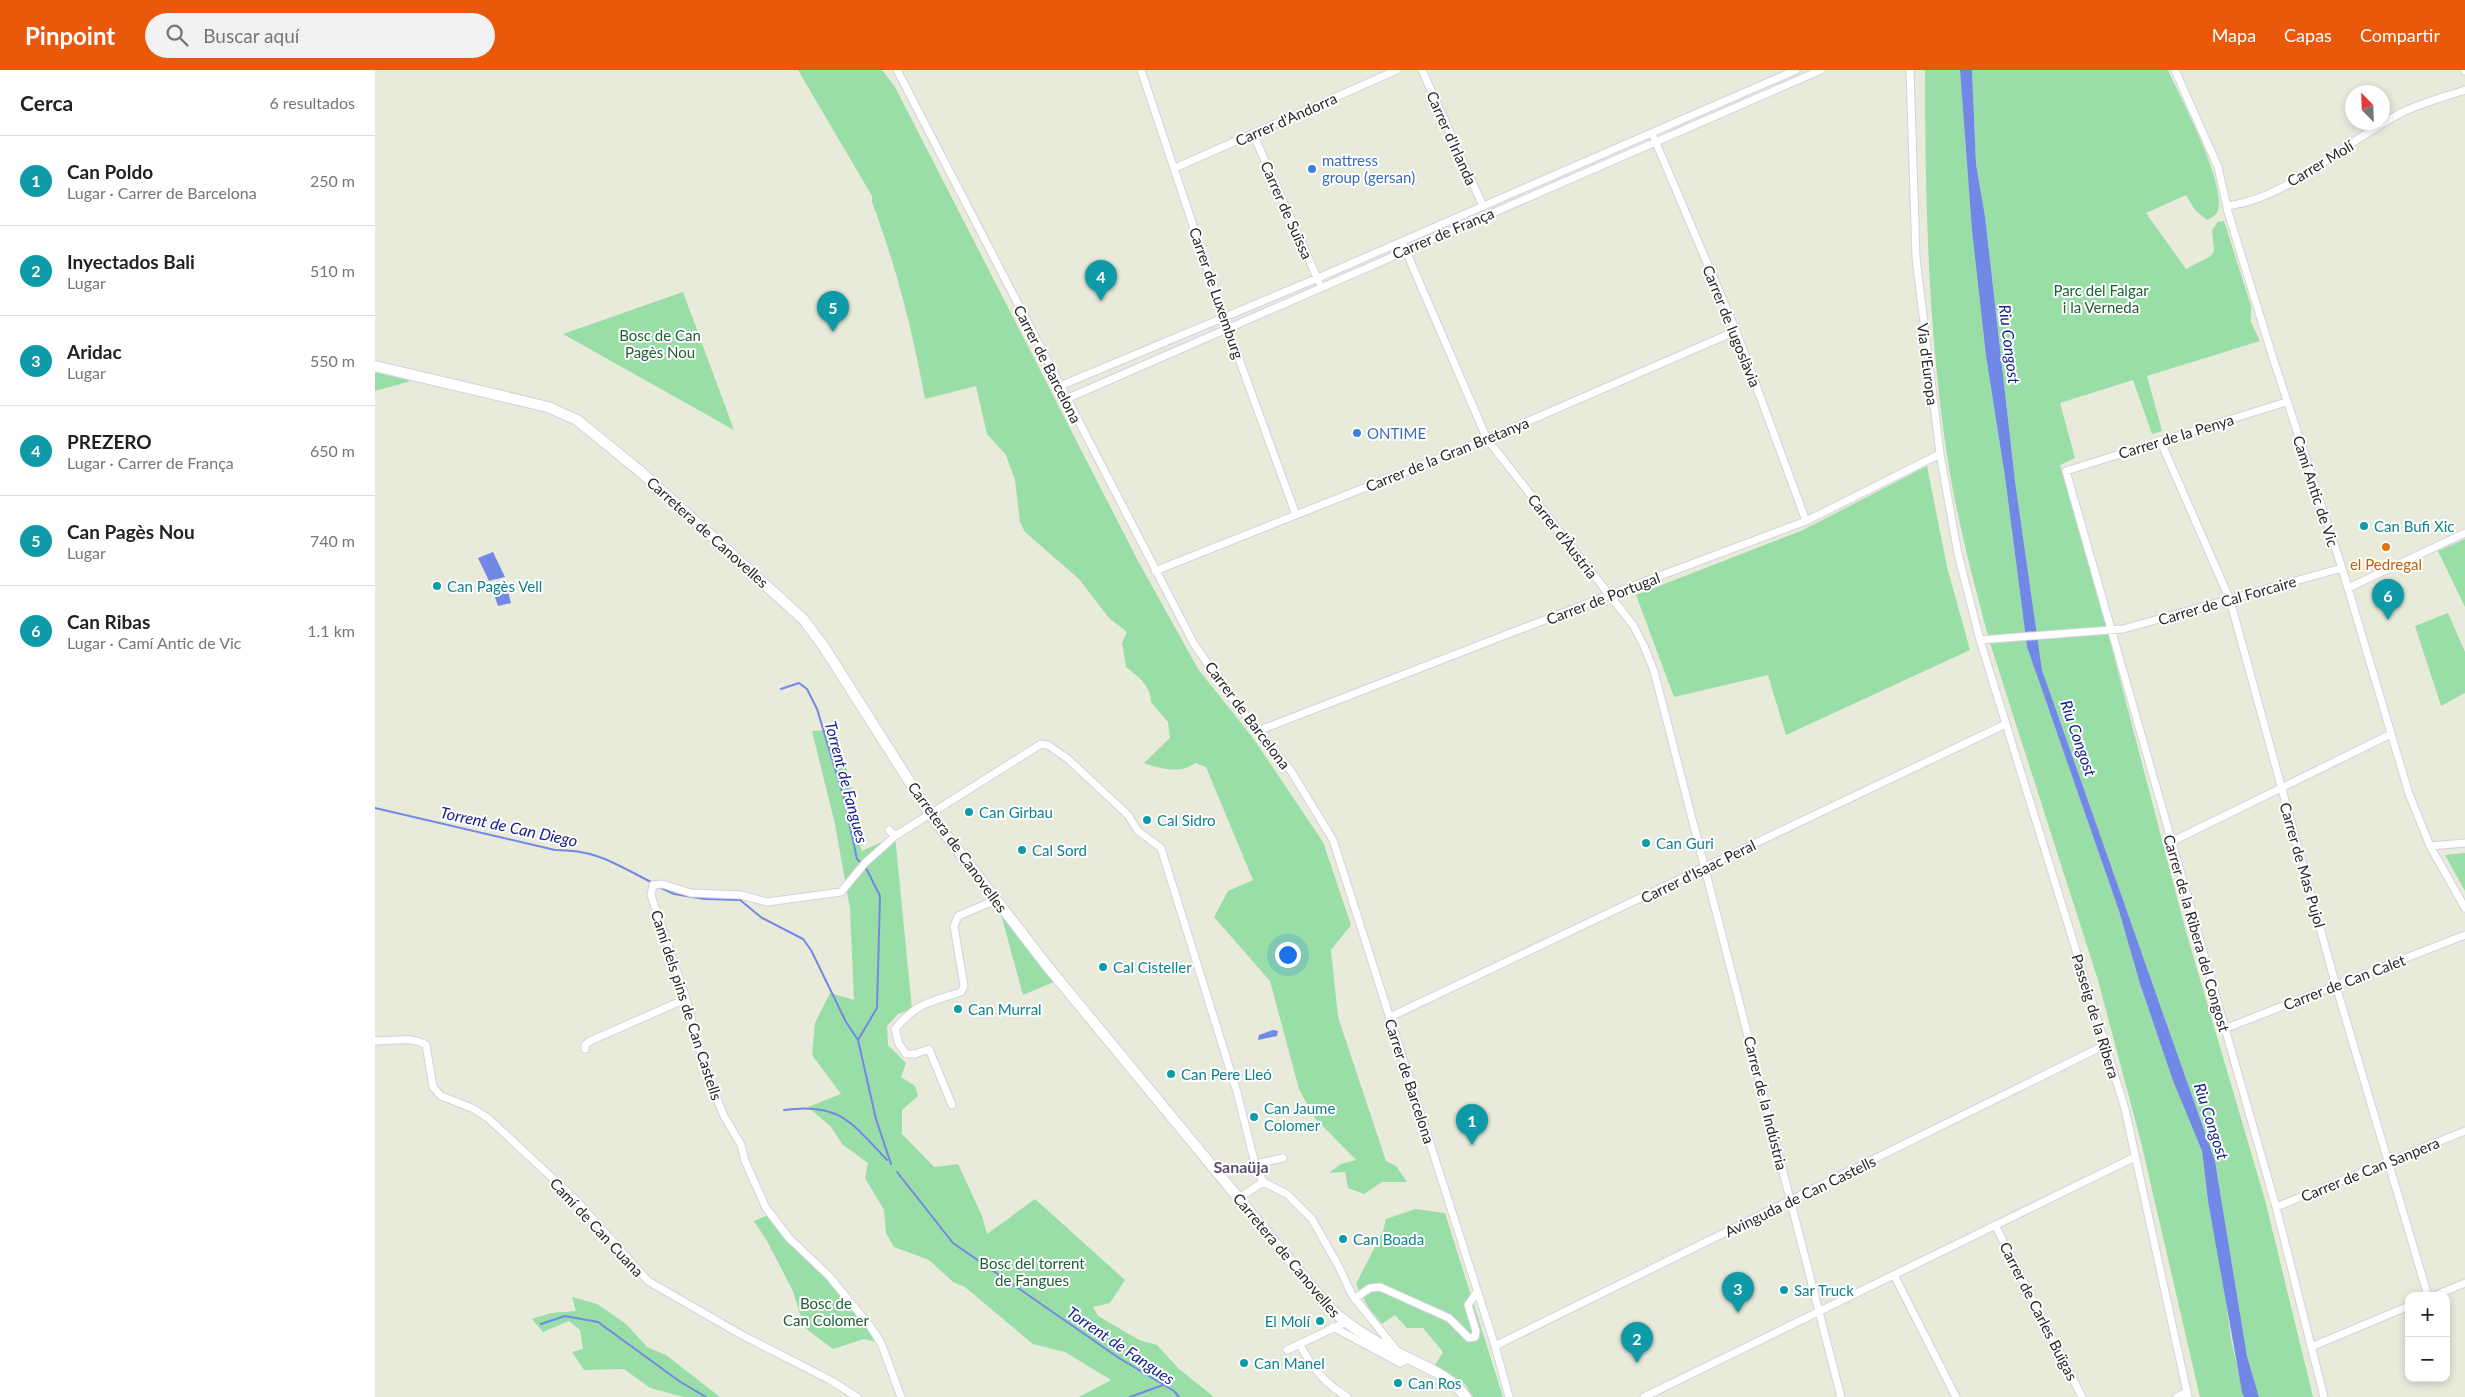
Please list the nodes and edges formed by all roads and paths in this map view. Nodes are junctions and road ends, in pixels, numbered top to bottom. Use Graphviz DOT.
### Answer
graph roads {
  1 [pos="897,70"];
  2 [pos="1141,70"];
  3 [pos="1397,70"];
  4 [pos="1422,70"];
  5 [pos="1796,70"];
  6 [pos="1821,70"];
  7 [pos="1904,70"];
  8 [pos="1910,70"];
  9 [pos="2175,70"];
  10 [pos="1910,84"];
  11 [pos="2465,90"];
  12 [pos="1652,133"];
  13 [pos="1253,134"];
  14 [pos="1656,141"];
  15 [pos="1175,168"];
  16 [pos="1483,206"];
  17 [pos="2227,206"];
  18 [pos="1401,242"];
  19 [pos="1405,250"];
  20 [pos="1318,278"];
  21 [pos="1321,286"];
  22 [pos="1224,318"];
  23 [pos="1228,327"];
  24 [pos="1736,331"];
  25 [pos="375,366"];
  26 [pos="1060,386"];
  27 [pos="1066,399"];
  28 [pos="2286,402"];
  29 [pos="1487,439"];
  30 [pos="2160,440"];
  31 [pos="1940,454"];
  32 [pos="2066,471"];
  33 [pos="1296,515"];
  34 [pos="1806,521"];
  35 [pos="2465,533"];
  36 [pos="2342,568"];
  37 [pos="1155,572"];
  38 [pos="2348,588"];
  39 [pos="1609,595"];
  40 [pos="2230,600"];
  41 [pos="2109,630"];
  42 [pos="1980,640"];
  43 [pos="2006,724"];
  44 [pos="1260,730"];
  45 [pos="2391,734"];
  46 [pos="2281,788"];
  47 [pos="930,814"];
  48 [pos="889,830"];
  49 [pos="895,836"];
  50 [pos="2171,842"];
  51 [pos="2465,843"];
  52 [pos="2430,846"];
  53 [pos="1706,868"];
  54 [pos="996,900"];
  55 [pos="2465,908"];
  56 [pos="2465,935"];
  57 [pos="2336,986"];
  58 [pos="685,996"];
  59 [pos="1390,1017"];
  60 [pos="2224,1029"];
  61 [pos="375,1041"];
  62 [pos="2105,1045"];
  63 [pos="585,1050"];
  64 [pos="952,1105"];
  65 [pos="2465,1131"];
  66 [pos="2135,1157"];
  67 [pos="1283,1158"];
  68 [pos="2388,1162"];
  69 [pos="1255,1164"];
  70 [pos="1263,1182"];
  71 [pos="1239,1198"];
  72 [pos="1791,1201"];
  73 [pos="2276,1207"];
  74 [pos="1995,1225"];
  75 [pos="1894,1275"];
  76 [pos="2465,1283"];
  77 [pos="1477,1292"];
  78 [pos="2427,1292"];
  79 [pos="2444,1292"];
  80 [pos="1355,1298"];
  81 [pos="2405,1308"];
  82 [pos="1820,1311"];
  83 [pos="1344,1322"];
  84 [pos="1333,1327"];
  85 [pos="1299,1344"];
  86 [pos="1495,1346"];
  87 [pos="2311,1347"];
  88 [pos="1287,1350"];
  89 [pos="1399,1353"];
  90 [pos="1410,1358"];
  91 [pos="2187,1395"];
  92 [pos="857,1397"];
  93 [pos="901,1397"];
  94 [pos="1346,1397"];
  95 [pos="1466,1397"];
  96 [pos="1509,1397"];
  97 [pos="1645,1397"];
  98 [pos="1841,1397"];
  99 [pos="1956,1397"];
  100 [pos="2082,1397"];
  101 [pos="2177,1397"];
  102 [pos="2323,1397"];
  1 -- 26 [label="street, Carrer de Barcelona"];
  2 -- 15 [label="street, Carrer de Luxemburg"];
  3 -- 13 [label="street, Carrer d'Andorra"];
  4 -- 16 [label="street, Carrer d'Irlanda"];
  5 -- 12 [label="street, Carrer de França"];
  6 -- 14 [label="street, Carrer de França"];
  7 -- 10 [label="street, Via d'Europa"];
  8 -- 10 [label="street, Via d'Europa"];
  9 -- 17 [label="street, Camí Antic de Vic"];
  10 -- 31 [label="street, Via d'Europa"];
  11 -- 17 [label="street, Carrer Molí"];
  12 -- 14 [label="street, Carrer de Iugoslàvia"];
  12 -- 16 [label="street, Carrer de França"];
  13 -- 15 [label="street, Carrer d'Andorra"];
  13 -- 20 [label="street, Carrer de Suïssa"];
  14 -- 19 [label="street, Carrer de França"];
  14 -- 24 [label="street, Carrer de Iugoslàvia"];
  15 -- 22 [label="street, Carrer de Luxemburg"];
  16 -- 18 [label="street, Carrer de França"];
  17 -- 28 [label="street, Camí Antic de Vic"];
  18 -- 19 [label="street, Carrer d'Àustria"];
  18 -- 20 [label="street, Carrer de França"];
  19 -- 21 [label="street, Carrer de França"];
  19 -- 29 [label="street, Carrer d'Àustria"];
  20 -- 21 [label="street, Carrer de Suïssa"];
  20 -- 22 [label="street, Carrer de França"];
  21 -- 23 [label="street, Carrer de França"];
  22 -- 23 [label="street, Carrer de Luxemburg"];
  22 -- 26 [label="street, Carrer de França"];
  23 -- 27 [label="street, Carrer de França"];
  23 -- 33 [label="street, Carrer de Luxemburg"];
  24 -- 29 [label="street, Carrer de la Gran Bretanya"];
  24 -- 34 [label="street, Carrer de Iugoslàvia"];
  25 -- 47 [label="street, Carretera de Canovelles"];
  26 -- 27 [label="street, Carrer de Barcelona"];
  27 -- 37 [label="street, Carrer de Barcelona"];
  28 -- 30 [label="street, Carrer de la Penya"];
  28 -- 36 [label="street, Camí Antic de Vic"];
  29 -- 33 [label="street, Carrer de la Gran Bretanya"];
  29 -- 39 [label="street, Carrer d'Àustria"];
  30 -- 32 [label="street, Carrer de la Penya"];
  30 -- 40 [label="street, Carrer de Mas Pujol"];
  31 -- 34 [label="street, Carrer de Portugal"];
  31 -- 42 [label="street, Via d'Europa"];
  32 -- 41 [label="street, Carrer de la Ribera del Congost"];
  33 -- 37 [label="street, Carrer de la Gran Bretanya"];
  34 -- 39 [label="street, Carrer de Portugal"];
  35 -- 38 [label="street"];
  36 -- 38 [label="street, Camí Antic de Vic"];
  36 -- 40 [label="street, Carrer de Cal Forcaire"];
  37 -- 44 [label="street, Carrer de Barcelona"];
  38 -- 45 [label="street, Camí Antic de Vic"];
  39 -- 44 [label="street, Carrer de Portugal"];
  39 -- 53 [label="street, Carrer d'Àustria"];
  40 -- 41 [label="street, Carrer de Cal Forcaire"];
  40 -- 46 [label="street, Carrer de Mas Pujol"];
  41 -- 42 [label="street, Carrer de Cal Forcaire"];
  41 -- 50 [label="street, Carrer de la Ribera del Congost"];
  42 -- 43 [label="street, Passeig de la Ribera"];
  43 -- 53 [label="street, Carrer d'Isaac Peral"];
  43 -- 62 [label="street, Passeig de la Ribera"];
  44 -- 59 [label="street, Carrer de Barcelona"];
  45 -- 46 [label="street"];
  45 -- 52 [label="street, Camí Antic de Vic"];
  46 -- 50 [label="street"];
  46 -- 57 [label="street, Carrer de Mas Pujol"];
  47 -- 49 [label="street, Camí dels pins de Can Castells"];
  47 -- 54 [label="street, Carretera de Canovelles"];
  47 -- 69 [label="street, Camí dels pins de Can Castells"];
  48 -- 49 [label="street"];
  49 -- 58 [label="street, Camí dels pins de Can Castells"];
  50 -- 60 [label="street, Carrer de la Ribera del Congost"];
  51 -- 52 [label="street"];
  52 -- 55 [label="street, Camí Antic de Vic"];
  53 -- 59 [label="street, Carrer d'Isaac Peral"];
  53 -- 72 [label="street, Carrer de la Indústria"];
  54 -- 64 [label="street"];
  54 -- 71 [label="street, Carretera de Canovelles"];
  56 -- 57 [label="street, Carrer de Can Calet"];
  57 -- 60 [label="street, Carrer de Can Calet"];
  57 -- 68 [label="street, Carrer de Mas Pujol"];
  58 -- 63 [label="street"];
  58 -- 93 [label="street, Camí dels pins de Can Castells"];
  59 -- 77 [label="street, Carrer de Barcelona"];
  60 -- 73 [label="street, Carrer de la Ribera del Congost"];
  61 -- 92 [label="street, Camí de Can Cuana"];
  62 -- 66 [label="street, Passeig de la Ribera"];
  62 -- 72 [label="street, Avinguda de Can Castells"];
  65 -- 68 [label="street, Carrer de Can Sanpera"];
  66 -- 74 [label="street, Carrer de Carles Buïgas"];
  66 -- 91 [label="street, Passeig de la Ribera"];
  67 -- 69 [label="street"];
  68 -- 73 [label="street, Carrer de Can Sanpera"];
  68 -- 78 [label="street, Carrer de Mas Pujol"];
  69 -- 70 [label="street, Camí dels pins de Can Castells"];
  70 -- 71 [label="street"];
  70 -- 80 [label="street"];
  71 -- 83 [label="street, Carretera de Canovelles"];
  72 -- 82 [label="street, Carrer de la Indústria"];
  72 -- 86 [label="street, Avinguda de Can Castells"];
  73 -- 87 [label="street, Carrer de la Ribera del Congost"];
  74 -- 75 [label="street, Carrer de Carles Buïgas"];
  74 -- 100 [label="street, Carrer de Carles Buïgas"];
  75 -- 82 [label="street, Carrer de Carles Buïgas"];
  75 -- 99 [label="street"];
  76 -- 79 [label="street"];
  77 -- 80 [label="street"];
  77 -- 86 [label="street, Carrer de Barcelona"];
  80 -- 89 [label="street"];
  81 -- 87 [label="street"];
  82 -- 97 [label="street, Carrer de Carles Buïgas"];
  82 -- 98 [label="street, Carrer de la Indústria"];
  83 -- 84 [label="street"];
  83 -- 89 [label="street, Carretera de Canovelles"];
  84 -- 85 [label="street"];
  84 -- 90 [label="street"];
  85 -- 88 [label="street"];
  85 -- 94 [label="street"];
  86 -- 96 [label="street, Carrer de Barcelona"];
  87 -- 102 [label="street, Carrer de la Ribera del Congost"];
  89 -- 90 [label="street, Carretera de Canovelles"];
  90 -- 95 [label="street, Carretera de Canovelles"];
  91 -- 101 [label="street"];
}
